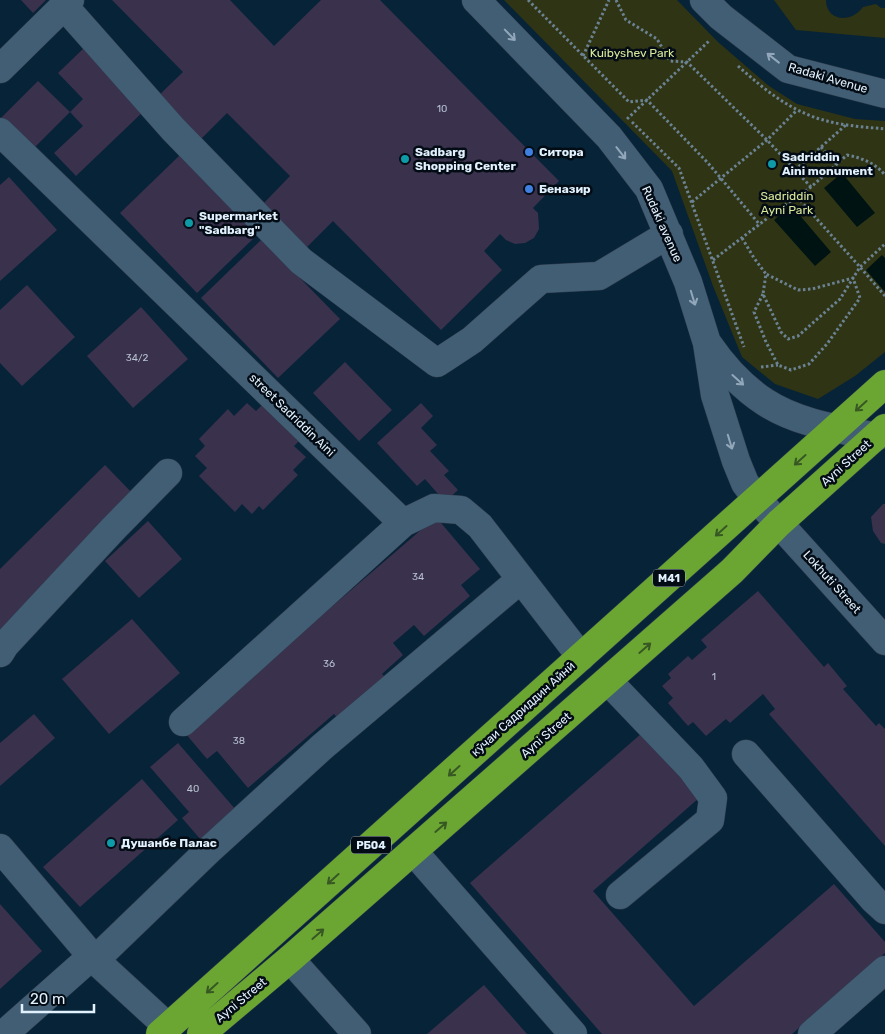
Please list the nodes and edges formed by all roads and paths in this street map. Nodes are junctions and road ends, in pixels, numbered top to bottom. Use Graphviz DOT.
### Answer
graph roads {
  1 [pos="476,0"];
  2 [pos="528,0"];
  3 [pos="609,0"];
  4 [pos="616,0"];
  5 [pos="704,0"];
  6 [pos="67,3"];
  7 [pos="716,44"];
  8 [pos="583,56"];
  9 [pos="687,62"];
  10 [pos="734,62"];
  11 [pos="0,69"];
  12 [pos="885,94"];
  13 [pos="647,100"];
  14 [pos="797,110"];
  15 [pos="628,118"];
  16 [pos="847,124"];
  17 [pos="885,129"];
  18 [pos="0,132"];
  19 [pos="609,137"];
  20 [pos="766,140"];
  21 [pos="821,147"];
  22 [pos="836,164"];
  23 [pos="795,170"];
  24 [pos="885,175"];
  25 [pos="721,178"];
  26 [pos="811,187"];
  27 [pos="796,197"];
  28 [pos="692,202"];
  29 [pos="760,225"];
  30 [pos="669,234"];
  31 [pos="742,238"];
  32 [pos="885,244"];
  33 [pos="879,250"];
  34 [pos="885,252"];
  35 [pos="713,260"];
  36 [pos="860,267"];
  37 [pos="766,274"];
  38 [pos="853,278"];
  39 [pos="763,294"];
  40 [pos="885,296"];
  41 [pos="707,343"];
  42 [pos="745,350"];
  43 [pos="755,361"];
  44 [pos="778,365"];
  45 [pos="885,384"];
  46 [pos="836,428"];
  47 [pos="880,432"];
  48 [pos="168,473"];
  49 [pos="757,498"];
  50 [pos="403,523"];
  51 [pos="779,523"];
  52 [pos="521,579"];
  53 [pos="885,641"];
  54 [pos="0,653"];
  55 [pos="581,656"];
  56 [pos="608,681"];
  57 [pos="183,722"];
  58 [pos="746,754"];
  59 [pos="0,848"];
  60 [pos="413,851"];
  61 [pos="620,895"];
  62 [pos="885,910"];
  63 [pos="94,958"];
  64 [pos="290,959"];
  65 [pos="885,970"];
  66 [pos="164,1031"];
  67 [pos="4,1034"];
  68 [pos="202,1034"];
  69 [pos="357,1034"];
  70 [pos="573,1034"];
  71 [pos="812,1034"];
  1 -- 19 [label="street, Rudaki avenue, one-way"];
  2 -- 8 [label="path"];
  3 -- 8 [label="path"];
  4 -- 9 [label="path"];
  12 -- 5 [label="street, Radaki Avenue, one-way"];
  6 -- 11 [label="street"];
  6 -- 30 [label="street"];
  7 -- 9 [label="path"];
  8 -- 13 [label="path"];
  9 -- 13 [label="path"];
  9 -- 20 [label="path"];
  10 -- 14 [label="path"];
  13 -- 15 [label="path"];
  13 -- 25 [label="path"];
  14 -- 16 [label="path"];
  14 -- 20 [label="path"];
  15 -- 19 [label="path"];
  15 -- 28 [label="path"];
  16 -- 17 [label="path"];
  16 -- 21 [label="path"];
  18 -- 50 [label="street, street Sadriddin Aini"];
  19 -- 30 [label="street, Rudaki avenue, one-way"];
  20 -- 23 [label="path"];
  20 -- 25 [label="path"];
  21 -- 22 [label="path"];
  21 -- 23 [label="path"];
  22 -- 24 [label="path"];
  22 -- 26 [label="path"];
  23 -- 26 [label="path"];
  25 -- 28 [label="path"];
  25 -- 29 [label="path"];
  26 -- 27 [label="path"];
  27 -- 29 [label="path"];
  27 -- 36 [label="path"];
  28 -- 35 [label="path"];
  29 -- 31 [label="path"];
  30 -- 41 [label="street, Rudaki avenue, one-way"];
  31 -- 35 [label="path"];
  31 -- 37 [label="path"];
  32 -- 33 [label="path"];
  33 -- 34 [label="path"];
  33 -- 36 [label="path"];
  35 -- 42 [label="path"];
  36 -- 38 [label="path"];
  36 -- 40 [label="path"];
  37 -- 38 [label="path"];
  37 -- 39 [label="path"];
  38 -- 39 [label="path"];
  38 -- 44 [label="path"];
  39 -- 44 [label="path"];
  41 -- 46 [label="street, one-way"];
  41 -- 49 [label="street, Rudaki avenue, one-way"];
  43 -- 44 [label="path"];
  45 -- 46 [label="highway, кӯчаи Садриддин Айнӣ / M41, one-way"];
  46 -- 47 [label="street"];
  46 -- 49 [label="highway, кӯчаи Садриддин Айнӣ / M41, one-way"];
  47 -- 51 [label="highway, Ayni Street"];
  48 -- 54 [label="street"];
  49 -- 51 [label="street, Lokhuti Street"];
  49 -- 55 [label="highway, кӯчаи Садриддин Айнӣ / M41, one-way"];
  50 -- 52 [label="street"];
  50 -- 57 [label="street"];
  51 -- 53 [label="street, Lokhuti Street"];
  56 -- 51 [label="highway, Ayni Street, one-way"];
  52 -- 55 [label="street"];
  52 -- 63 [label="street"];
  55 -- 66 [label="highway, кӯчаи Садриддин Айнӣ / РБ04, one-way"];
  60 -- 56 [label="highway, Ayni Street / РБ04, one-way"];
  56 -- 61 [label="street"];
  58 -- 62 [label="street"];
  59 -- 63 [label="street"];
  64 -- 60 [label="highway, Ayni Street / РБ04, one-way"];
  60 -- 70 [label="street"];
  63 -- 66 [label="street"];
  63 -- 67 [label="street"];
  64 -- 68 [label="highway, Ayni Street / РБ04"];
  64 -- 69 [label="street"];
  65 -- 71 [label="street"];
}
